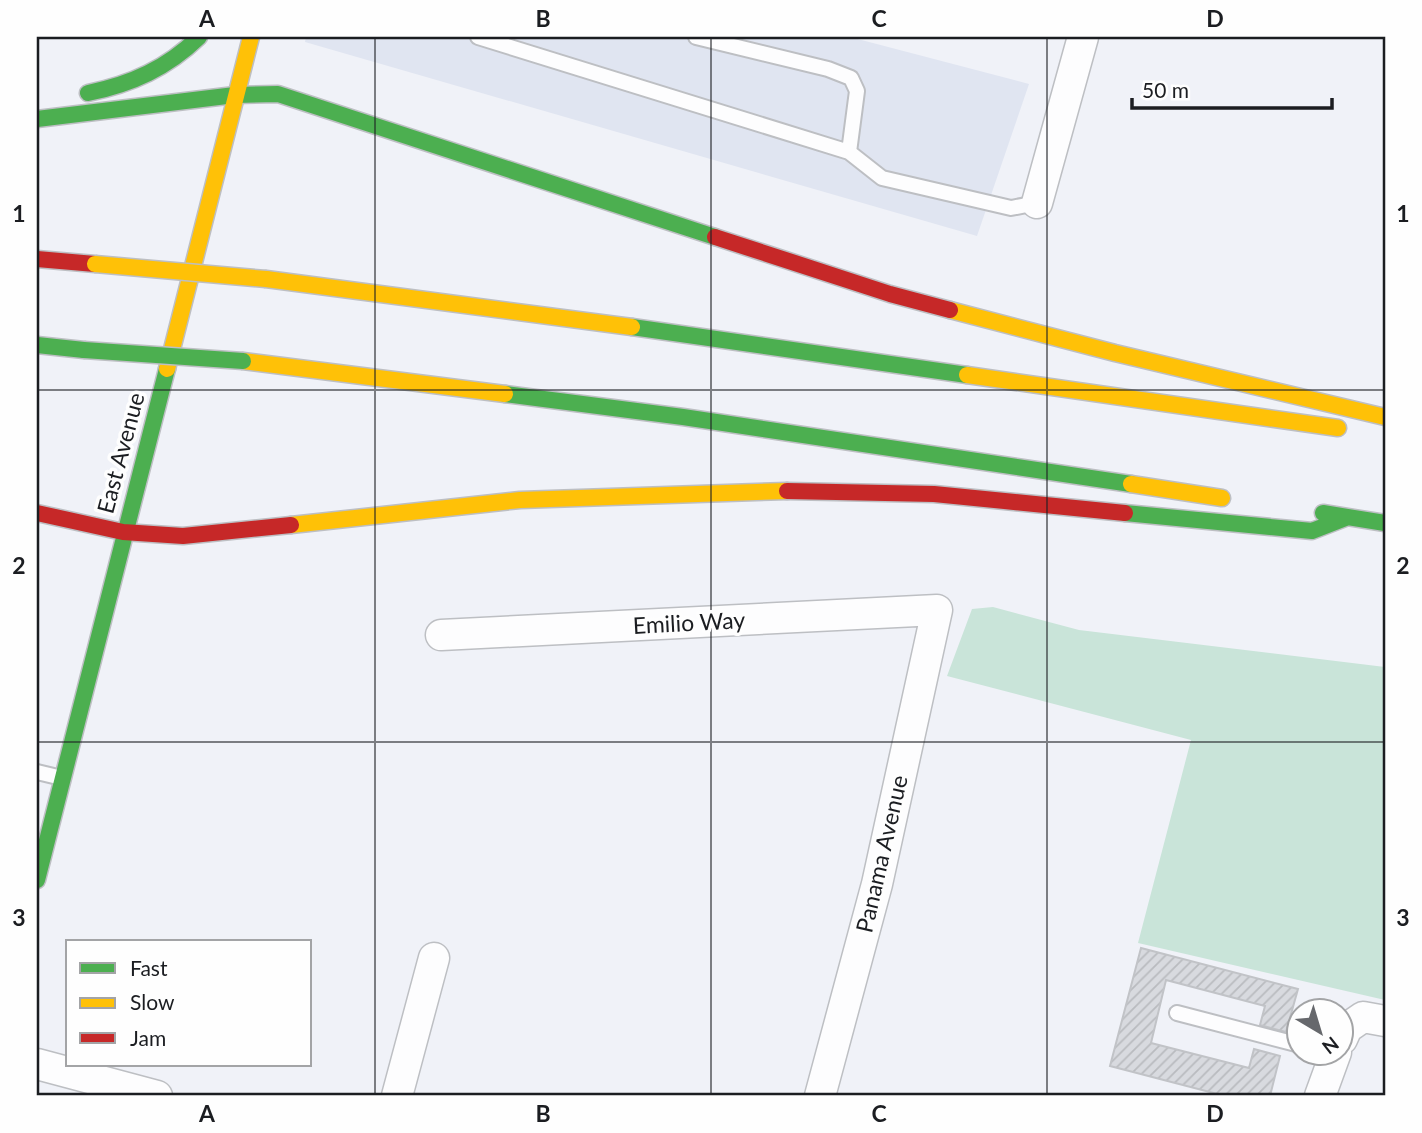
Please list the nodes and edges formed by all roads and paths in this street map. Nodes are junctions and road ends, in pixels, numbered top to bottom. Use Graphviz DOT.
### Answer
graph roads {
  1 [pos="199,37"];
  2 [pos="251,37"];
  3 [pos="478,37"];
  4 [pos="696,37"];
  5 [pos="1083,37"];
  6 [pos="493,39"];
  7 [pos="235,95"];
  8 [pos="72,96"];
  9 [pos="37,119"];
  10 [pos="849,152"];
  11 [pos="1037,203"];
  12 [pos="37,259"];
  13 [pos="37,345"];
  14 [pos="1385,417"];
  15 [pos="1357,431"];
  16 [pos="1240,501"];
  17 [pos="1307,511"];
  18 [pos="37,513"];
  19 [pos="1348,517"];
  20 [pos="1385,523"];
  21 [pos="123,532"];
  22 [pos="937,610"];
  23 [pos="441,635"];
  24 [pos="37,772"];
  25 [pos="62,778"];
  26 [pos="37,875"];
  27 [pos="434,958"];
  28 [pos="1177,1013"];
  29 [pos="1385,1021"];
  30 [pos="1356,1022"];
  31 [pos="1286,1041"];
  32 [pos="37,1064"];
  33 [pos="1330,1066"];
  34 [pos="157,1096"];
  35 [pos="397,1096"];
  36 [pos="820,1096"];
  37 [pos="1320,1096"];
  1 -- 8 [label="main road"];
  2 -- 7 [label="main road, East Avenue"];
  3 -- 6 [label="lane"];
  4 -- 10 [label="lane"];
  5 -- 11 [label="street"];
  6 -- 10 [label="lane"];
  7 -- 9 [label="main road"];
  7 -- 14 [label="main road"];
  7 -- 21 [label="main road, East Avenue"];
  10 -- 11 [label="lane"];
  12 -- 15 [label="main road, bridge"];
  13 -- 16 [label="main road, bridge"];
  17 -- 19 [label="main road"];
  18 -- 21 [label="main road"];
  19 -- 20 [label="main road"];
  19 -- 21 [label="main road"];
  21 -- 25 [label="main road, East Avenue"];
  22 -- 23 [label="street, Emilio Way"];
  22 -- 36 [label="street, Panama Avenue"];
  24 -- 25 [label="lane"];
  25 -- 26 [label="main road, East Avenue"];
  27 -- 35 [label="street"];
  28 -- 31 [label="lane"];
  29 -- 30 [label="street"];
  32 -- 34 [label="street"];
  33 -- 37 [label="street"];
}
